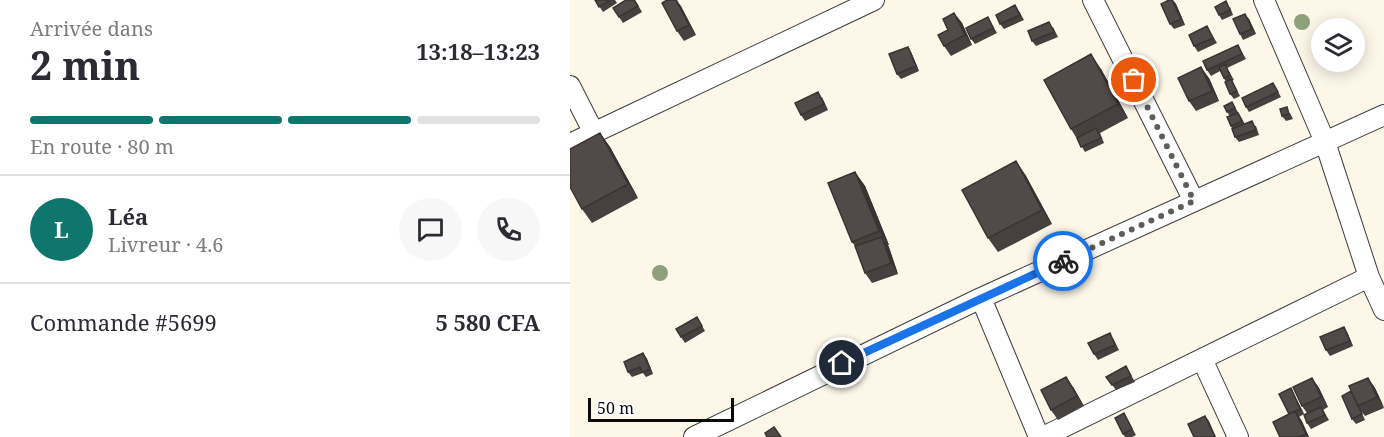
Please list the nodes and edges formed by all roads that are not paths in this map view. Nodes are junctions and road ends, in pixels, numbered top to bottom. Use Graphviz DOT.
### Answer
graph roads {
  1 [pos="874,0"];
  2 [pos="1094,0"];
  3 [pos="1264,0"];
  4 [pos="852,5"];
  5 [pos="570,86"];
  6 [pos="1384,116"];
  7 [pos="594,133"];
  8 [pos="1325,142"];
  9 [pos="570,144"];
  10 [pos="1194,201"];
  11 [pos="1369,277"];
  12 [pos="981,298"];
  13 [pos="1384,310"];
  14 [pos="1202,359"];
  15 [pos="694,437"];
  16 [pos="1041,437"];
  17 [pos="1238,437"];
  1 -- 4 [label="street"];
  2 -- 10 [label="street"];
  3 -- 8 [label="street"];
  4 -- 7 [label="street"];
  5 -- 7 [label="street"];
  6 -- 8 [label="street"];
  7 -- 9 [label="street"];
  8 -- 10 [label="street"];
  8 -- 11 [label="street"];
  10 -- 12 [label="street"];
  11 -- 13 [label="street"];
  11 -- 14 [label="street"];
  12 -- 15 [label="street"];
  12 -- 16 [label="street"];
  14 -- 16 [label="street"];
  14 -- 17 [label="street"];
}
